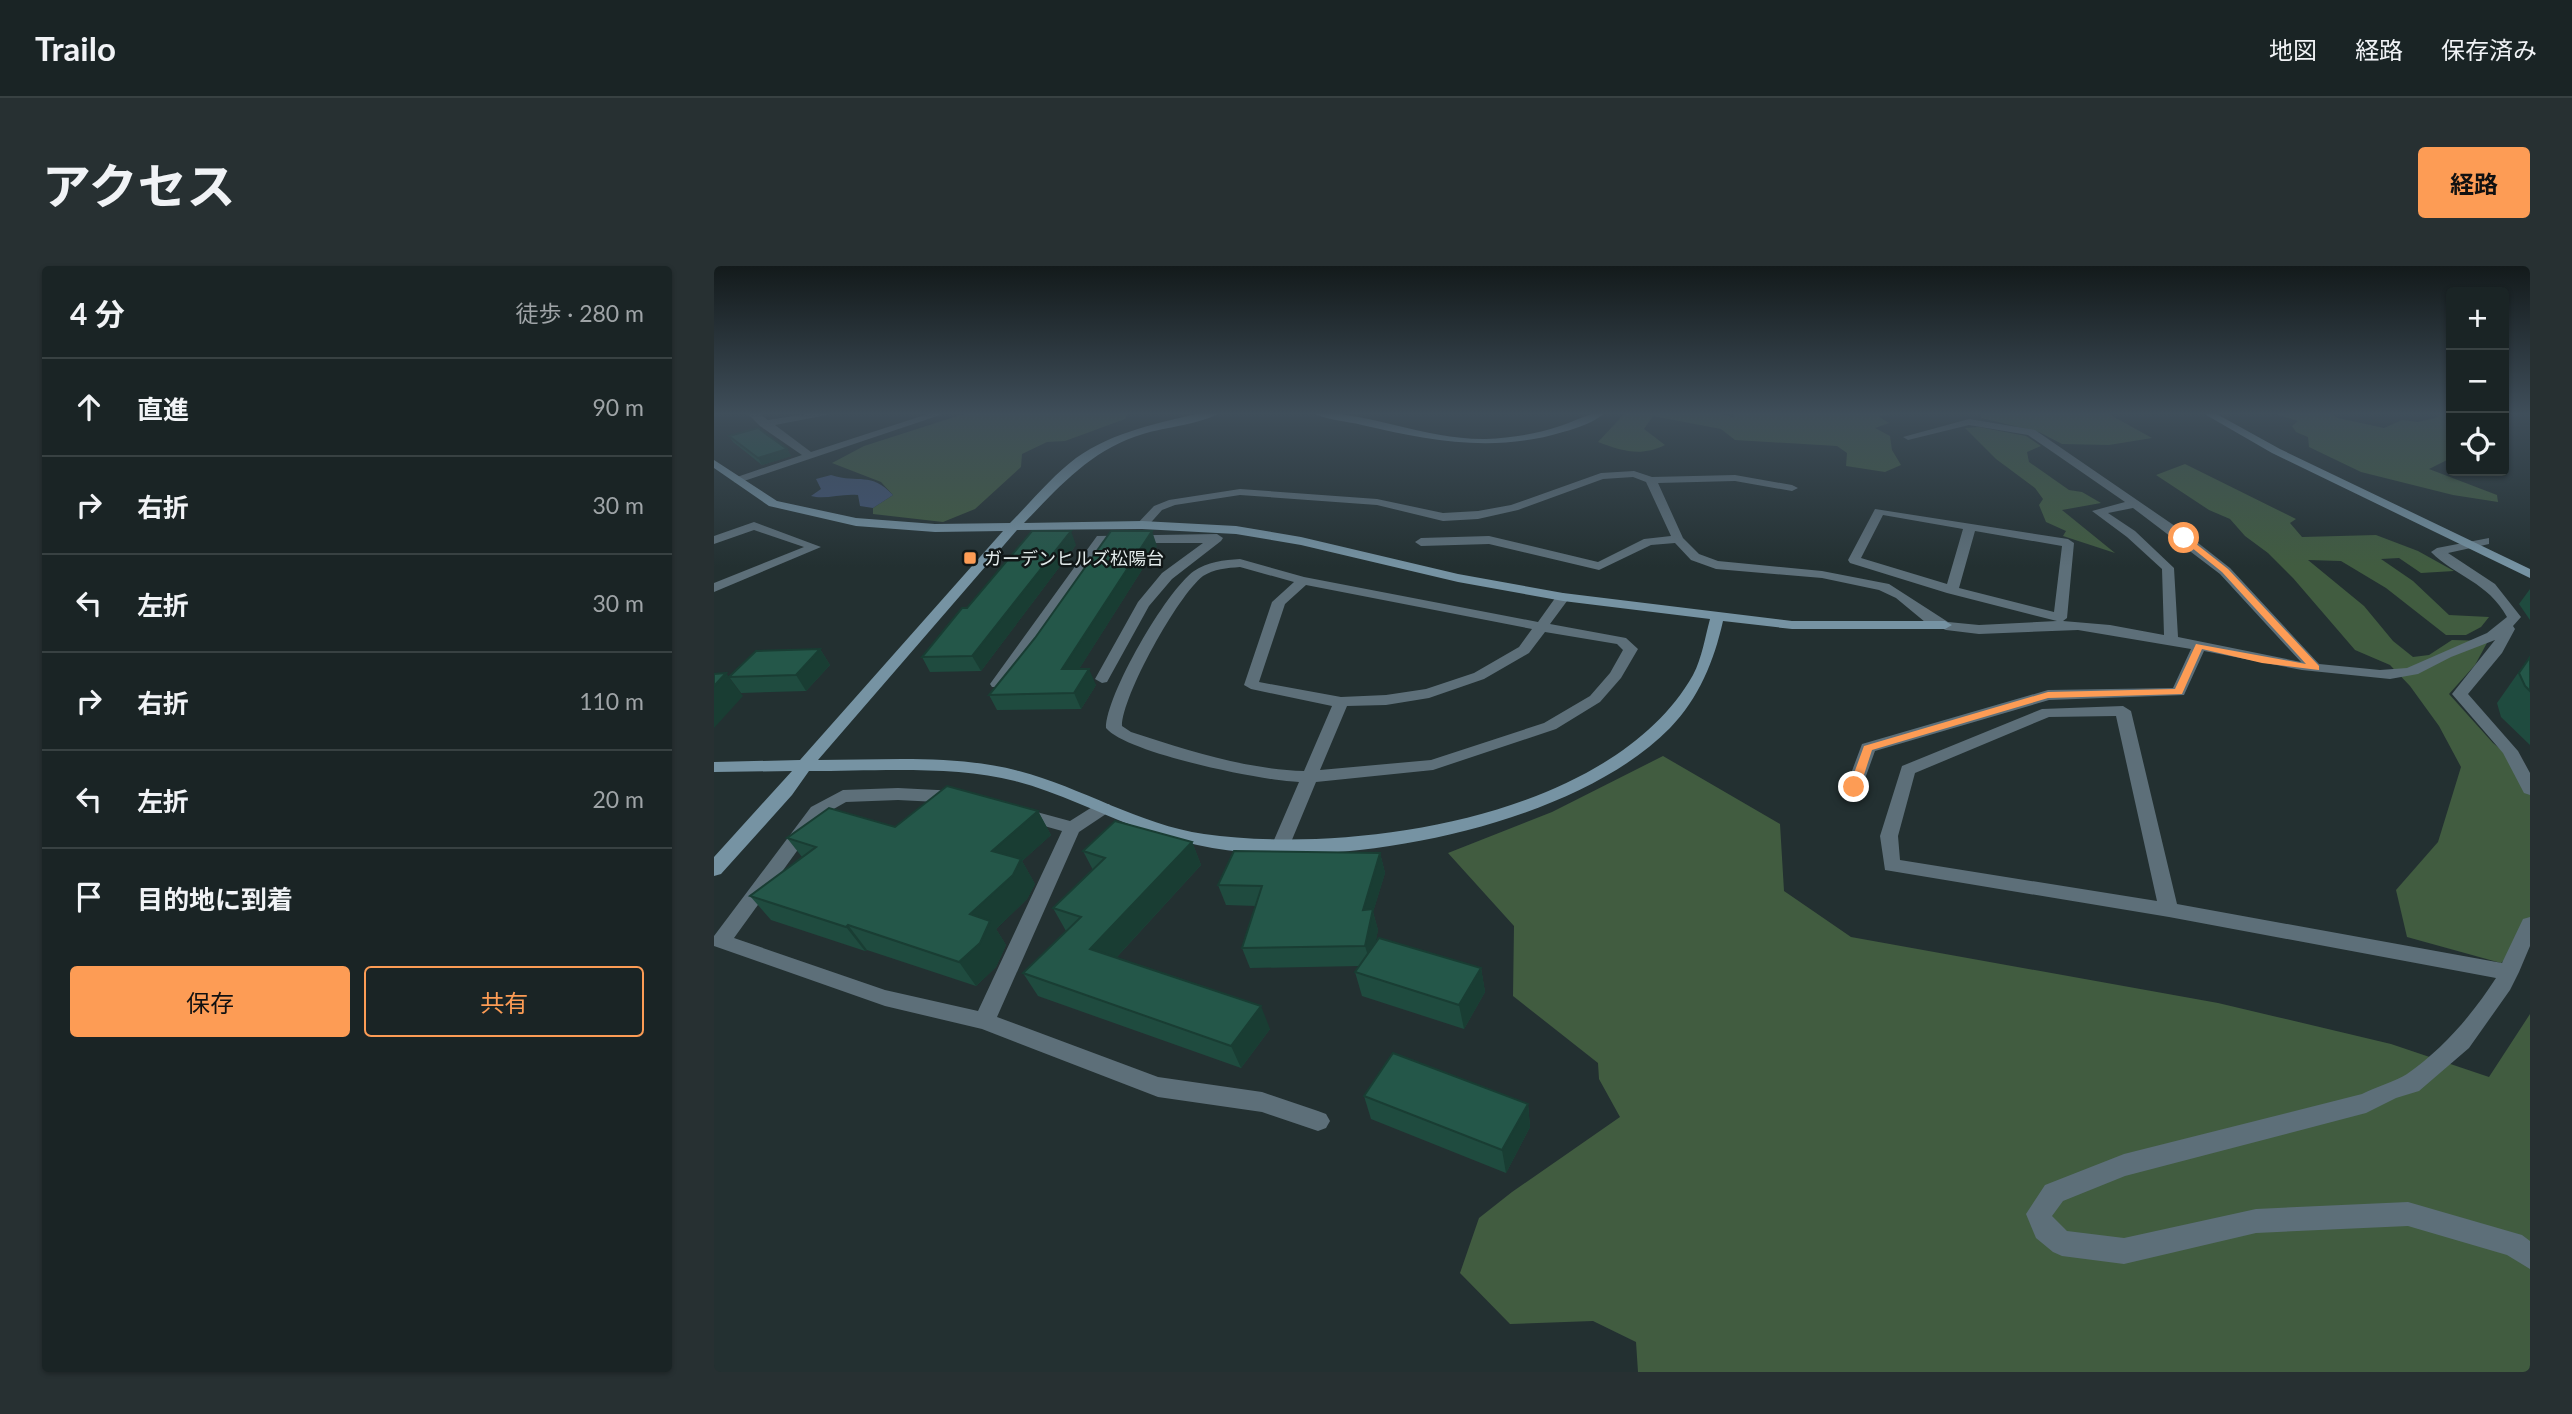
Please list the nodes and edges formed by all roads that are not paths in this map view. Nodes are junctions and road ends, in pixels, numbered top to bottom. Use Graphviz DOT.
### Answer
graph roads {
  1 [pos="715,464"];
  2 [pos="790,464"];
  3 [pos="1076,464"];
  4 [pos="2077,464"];
  5 [pos="2302,464"];
  6 [pos="2325,464"];
  7 [pos="738,480"];
  8 [pos="1651,480"];
  9 [pos="1792,488"];
  10 [pos="2134,503"];
  11 [pos="1142,525"];
  12 [pos="1014,526"];
  13 [pos="1970,526"];
  14 [pos="1236,530"];
  15 [pos="1216,539"];
  16 [pos="1678,539"];
  17 [pos="714,540"];
  18 [pos="2485,541"];
  19 [pos="1421,542"];
  20 [pos="2469,544"];
  21 [pos="2530,562"];
  22 [pos="2530,574"];
  23 [pos="1303,581"];
  24 [pos="714,588"];
  25 [pos="1952,590"];
  26 [pos="1563,597"];
  27 [pos="1717,617"];
  28 [pos="2514,617"];
  29 [pos="2060,618"];
  30 [pos="1945,625"];
  31 [pos="2078,626"];
  32 [pos="1541,628"];
  33 [pos="2171,641"];
  34 [pos="2199,646"];
  35 [pos="2315,668"];
  36 [pos="1102,679"];
  37 [pos="997,684"];
  38 [pos="1341,702"];
  39 [pos="804,766"];
  40 [pos="714,767"];
  41 [pos="1309,777"];
  42 [pos="1854,787"];
  43 [pos="2530,789"];
  44 [pos="972,800"];
  45 [pos="997,807"];
  46 [pos="1103,808"];
  47 [pos="1072,828"];
  48 [pos="1280,847"];
  49 [pos="714,869"];
  50 [pos="2169,910"];
  51 [pos="2530,924"];
  52 [pos="2509,972"];
  53 [pos="984,1021"];
  54 [pos="1318,1121"];
  55 [pos="2530,1255"];
  1 -- 7 [label="street"];
  2 -- 7 [label="street"];
  3 -- 12 [label="street"];
  4 -- 10 [label="street"];
  5 -- 20 [label="street"];
  6 -- 18 [label="street"];
  7 -- 12 [label="street"];
  8 -- 9 [label="street"];
  8 -- 11 [label="street"];
  8 -- 16 [label="street"];
  10 -- 33 [label="street"];
  10 -- 35 [label="street"];
  11 -- 12 [label="street"];
  11 -- 14 [label="street"];
  12 -- 39 [label="street"];
  13 -- 25 [label="street"];
  13 -- 25 [label="street"];
  13 -- 29 [label="street"];
  14 -- 15 [label="street"];
  14 -- 26 [label="street"];
  15 -- 36 [label="street"];
  15 -- 37 [label="street"];
  16 -- 19 [label="street"];
  16 -- 30 [label="street"];
  17 -- 24 [label="street"];
  18 -- 20 [label="street"];
  18 -- 21 [label="street"];
  20 -- 22 [label="street"];
  20 -- 28 [label="street"];
  23 -- 32 [label="street"];
  23 -- 38 [label="street"];
  23 -- 41 [label="street"];
  25 -- 29 [label="street"];
  26 -- 27 [label="street"];
  26 -- 32 [label="street"];
  27 -- 30 [label="street"];
  27 -- 48 [label="street"];
  28 -- 35 [label="street"];
  28 -- 43 [label="street"];
  29 -- 31 [label="street"];
  30 -- 31 [label="street"];
  31 -- 33 [label="street"];
  32 -- 38 [label="street"];
  32 -- 41 [label="street"];
  33 -- 34 [label="street"];
  34 -- 35 [label="street"];
  34 -- 42 [label="street"];
  38 -- 41 [label="street"];
  39 -- 40 [label="street"];
  39 -- 46 [label="street"];
  39 -- 49 [label="street"];
  41 -- 48 [label="street"];
  44 -- 53 [label="street"];
  45 -- 47 [label="street"];
  46 -- 47 [label="street"];
  46 -- 48 [label="street"];
  47 -- 53 [label="street"];
  50 -- 50 [label="street"];
  50 -- 52 [label="street"];
  51 -- 52 [label="street"];
  52 -- 55 [label="street"];
  53 -- 54 [label="street"];
}
